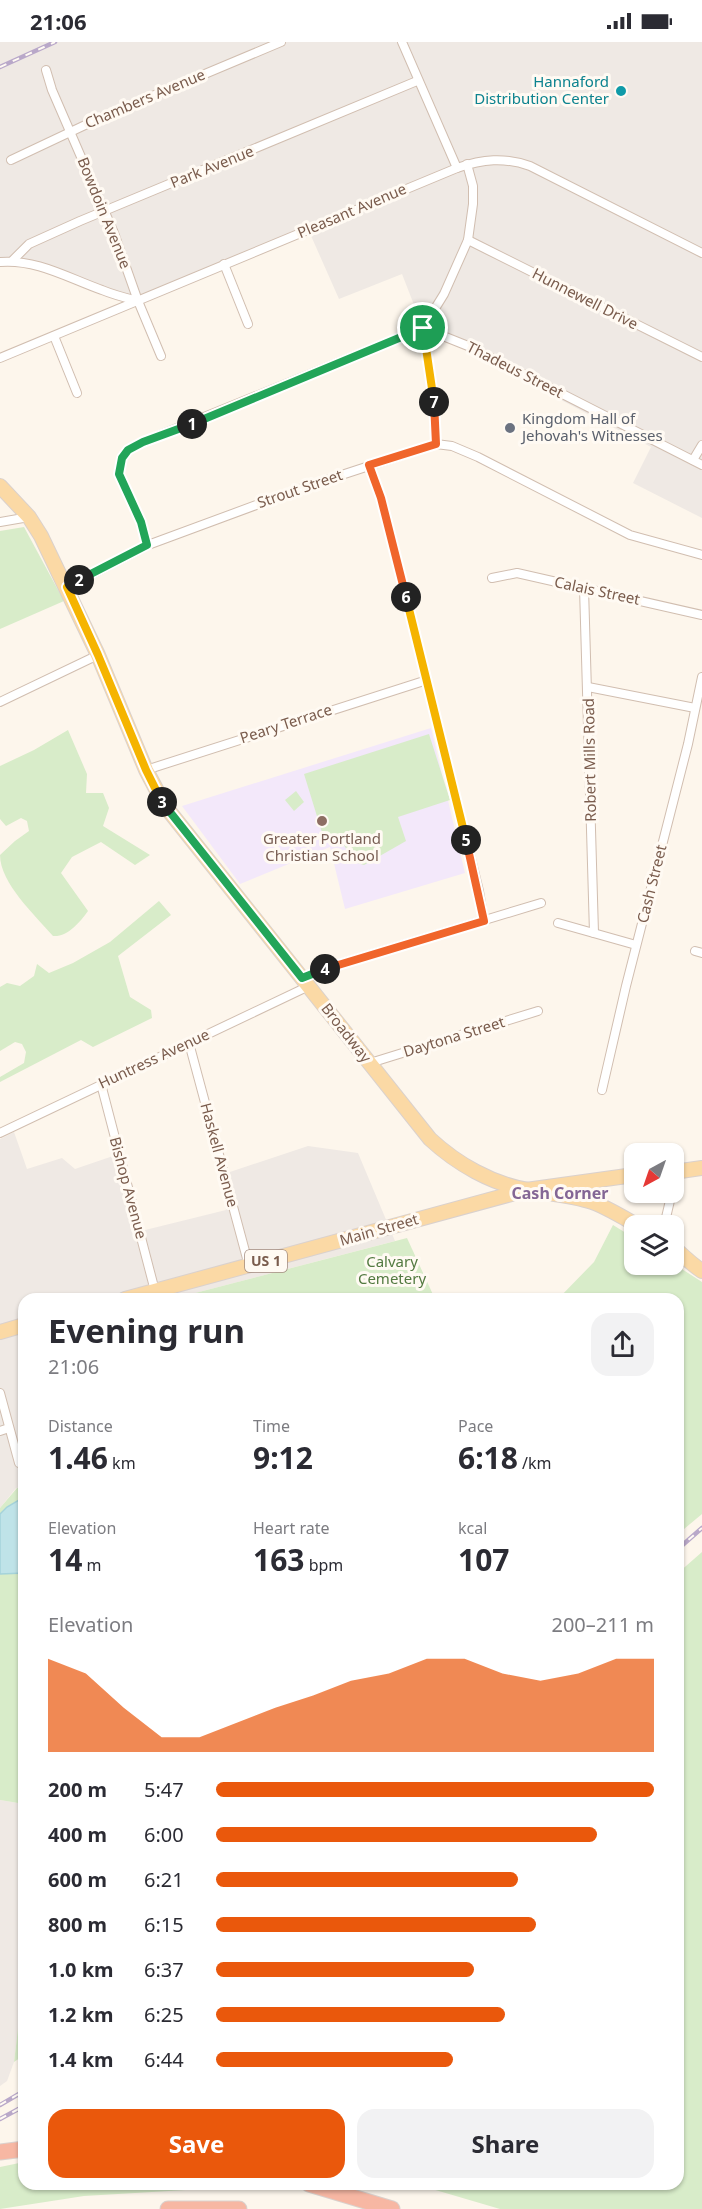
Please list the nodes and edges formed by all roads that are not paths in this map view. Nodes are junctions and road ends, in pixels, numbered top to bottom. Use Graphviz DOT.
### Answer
graph roads {
  1 [pos="281,42"];
  2 [pos="402,42"];
  3 [pos="46,70"];
  4 [pos="417,81"];
  5 [pos="69,132"];
  6 [pos="11,160"];
  7 [pos="467,164"];
  8 [pos="457,168"];
  9 [pos="104,212"];
  10 [pos="468,240"];
  11 [pos="702,253"];
  12 [pos="12,261"];
  13 [pos="0,262"];
  14 [pos="224,264"];
  15 [pos="138,301"];
  16 [pos="248,324"];
  17 [pos="423,328"];
  18 [pos="54,336"];
  19 [pos="161,356"];
  20 [pos="702,357"];
  21 [pos="0,358"];
  22 [pos="77,393"];
  23 [pos="436,444"];
  24 [pos="702,445"];
  25 [pos="698,462"];
  26 [pos="369,465"];
  27 [pos="0,486"];
  28 [pos="28,517"];
  29 [pos="0,522"];
  30 [pos="147,545"];
  31 [pos="702,555"];
  32 [pos="492,578"];
  33 [pos="67,587"];
  34 [pos="584,588"];
  35 [pos="702,615"];
  36 [pos="98,655"];
  37 [pos="702,677"];
  38 [pos="427,680"];
  39 [pos="588,687"];
  40 [pos="0,702"];
  41 [pos="695,708"];
  42 [pos="691,728"];
  43 [pos="702,731"];
  44 [pos="146,770"];
  45 [pos="541,903"];
  46 [pos="484,921"];
  47 [pos="558,923"];
  48 [pos="594,933"];
  49 [pos="636,945"];
  50 [pos="305,982"];
  51 [pos="538,1011"];
  52 [pos="189,1043"];
  53 [pos="370,1063"];
  54 [pos="101,1084"];
  55 [pos="602,1090"];
  56 [pos="0,1133"];
  57 [pos="702,1168"];
  58 [pos="684,1171"];
  59 [pos="624,1176"];
  60 [pos="526,1190"];
  61 [pos="624,1219"];
  62 [pos="684,1254"];
  63 [pos="684,1258"];
  64 [pos="702,1264"];
  65 [pos="249,1266"];
  66 [pos="702,1271"];
  67 [pos="155,1291"];
  68 [pos="148,1293"];
  69 [pos="18,1327"];
  70 [pos="0,1332"];
  71 [pos="0,1393"];
  72 [pos="9,1428"];
  73 [pos="0,1431"];
  74 [pos="18,1460"];
  75 [pos="18,2150"];
  76 [pos="0,2152"];
  77 [pos="329,2190"];
  78 [pos="168,2209"];
  79 [pos="239,2209"];
  80 [pos="392,2209"];
  1 -- 5 [label="street, Chambers Avenue"];
  2 -- 4 [label="street"];
  3 -- 5 [label="street, Bowdoin Avenue"];
  4 -- 8 [label="street"];
  4 -- 9 [label="street, Park Avenue"];
  5 -- 6 [label="street, Chambers Avenue"];
  5 -- 9 [label="street, Bowdoin Avenue"];
  7 -- 8 [label="street, Pleasant Avenue"];
  7 -- 10 [label="street"];
  7 -- 11 [label="street, Pleasant Avenue"];
  8 -- 14 [label="street, Pleasant Avenue"];
  9 -- 12 [label="street, Park Avenue"];
  9 -- 15 [label="street, Bowdoin Avenue"];
  10 -- 17 [label="street"];
  10 -- 20 [label="street, Hunnewell Drive"];
  12 -- 13 [label="street"];
  12 -- 15 [label="street"];
  14 -- 15 [label="street, Pleasant Avenue"];
  14 -- 16 [label="street"];
  15 -- 18 [label="street, Pleasant Avenue"];
  15 -- 19 [label="street, Bowdoin Avenue"];
  17 -- 23 [label="street"];
  17 -- 25 [label="street, Thadeus Street"];
  17 -- 30 [label="street"];
  18 -- 21 [label="street, Pleasant Avenue"];
  18 -- 22 [label="street"];
  23 -- 26 [label="street, Strout Street"];
  23 -- 31 [label="street"];
  24 -- 25 [label="street"];
  26 -- 30 [label="street, Strout Street"];
  26 -- 38 [label="street"];
  27 -- 28 [label="main road, Broadway"];
  28 -- 29 [label="street"];
  28 -- 33 [label="main road, Broadway"];
  30 -- 33 [label="street, Strout Street"];
  32 -- 34 [label="street, Calais Street"];
  33 -- 36 [label="main road, Broadway"];
  34 -- 35 [label="street, Calais Street"];
  34 -- 39 [label="street, Robert Mills Road"];
  36 -- 40 [label="street"];
  36 -- 44 [label="main road, Broadway"];
  37 -- 41 [label="street, Cash Street"];
  38 -- 44 [label="street, Peary Terrace"];
  38 -- 46 [label="street"];
  39 -- 41 [label="street"];
  39 -- 48 [label="street, Robert Mills Road"];
  41 -- 42 [label="street, Cash Street"];
  42 -- 43 [label="street"];
  42 -- 49 [label="street, Cash Street"];
  44 -- 50 [label="main road, Broadway"];
  45 -- 46 [label="street, Huntress Avenue"];
  46 -- 50 [label="street, Huntress Avenue"];
  47 -- 48 [label="street"];
  48 -- 49 [label="street"];
  49 -- 55 [label="street, Cash Street"];
  50 -- 52 [label="street, Huntress Avenue"];
  50 -- 53 [label="main road, Broadway"];
  51 -- 53 [label="street, Daytona Street"];
  52 -- 54 [label="street, Huntress Avenue"];
  52 -- 65 [label="street, Haskell Avenue"];
  53 -- 60 [label="main road, Broadway"];
  54 -- 56 [label="street, Huntress Avenue"];
  54 -- 67 [label="street, Bishop Avenue"];
  57 -- 58 [label="main road"];
  59 -- 60 [label="main road, Main Street / US 1"];
  60 -- 61 [label="main road, Broadway"];
  60 -- 65 [label="main road, Main Street / US 1"];
  62 -- 64 [label="main road"];
  63 -- 66 [label="main road"];
  65 -- 67 [label="main road, Main Street / US 1"];
  67 -- 68 [label="main road, Main Street / US 1"];
  69 -- 70 [label="main road"];
  71 -- 72 [label="street"];
  72 -- 73 [label="street"];
  72 -- 74 [label="street"];
  75 -- 76 [label="highway"];
  77 -- 80 [label="highway"];
  78 -- 79 [label="highway"];
}
